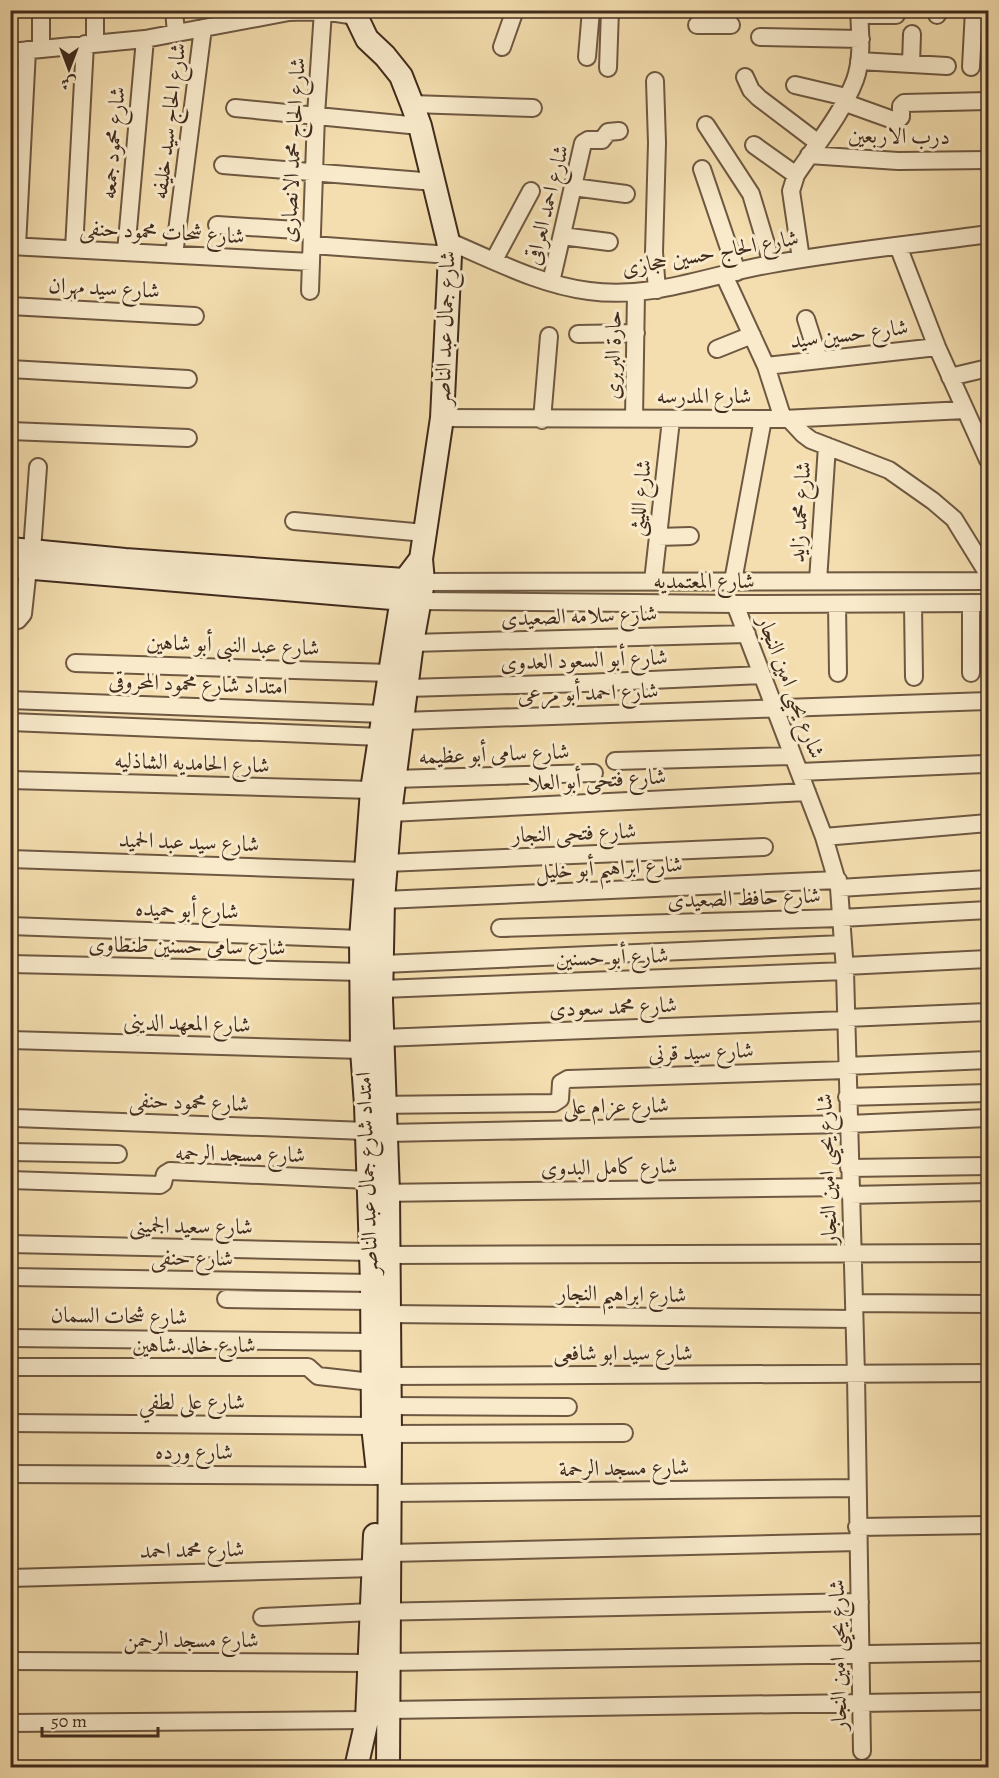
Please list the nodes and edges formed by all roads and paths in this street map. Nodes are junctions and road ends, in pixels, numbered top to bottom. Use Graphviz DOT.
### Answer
graph roads {
  1 [pos="41,10"];
  2 [pos="95,10"];
  3 [pos="174,10"];
  4 [pos="515,10"];
  5 [pos="591,10"];
  6 [pos="609,10"];
  7 [pos="323,11"];
  8 [pos="356,13"];
  9 [pos="859,13"];
  10 [pos="257,15"];
  11 [pos="896,15"];
  12 [pos="979,15"];
  13 [pos="720,20"];
  14 [pos="697,25"];
  15 [pos="203,28"];
  16 [pos="176,33"];
  17 [pos="912,34"];
  18 [pos="760,37"];
  19 [pos="145,39"];
  20 [pos="861,39"];
  21 [pos="90,44"];
  22 [pos="502,47"];
  23 [pos="26,50"];
  24 [pos="587,57"];
  25 [pos="859,61"];
  26 [pos="911,64"];
  27 [pos="947,66"];
  28 [pos="971,67"];
  29 [pos="608,68"];
  30 [pos="745,77"];
  31 [pos="656,81"];
  32 [pos="795,85"];
  33 [pos="845,99"];
  34 [pos="988,101"];
  35 [pos="412,104"];
  36 [pos="235,108"];
  37 [pos="533,108"];
  38 [pos="316,115"];
  39 [pos="706,125"];
  40 [pos="420,126"];
  41 [pos="619,130"];
  42 [pos="754,145"];
  43 [pos="813,148"];
  44 [pos="988,160"];
  45 [pos="223,165"];
  46 [pos="702,169"];
  47 [pos="314,172"];
  48 [pos="796,175"];
  49 [pos="435,182"];
  50 [pos="573,187"];
  51 [pos="531,191"];
  52 [pos="626,194"];
  53 [pos="218,225"];
  54 [pos="988,234"];
  55 [pos="562,236"];
  56 [pos="312,238"];
  57 [pos="609,242"];
  58 [pos="14,246"];
  59 [pos="898,246"];
  60 [pos="449,248"];
  61 [pos="74,249"];
  62 [pos="126,252"];
  63 [pos="174,255"];
  64 [pos="801,259"];
  65 [pos="494,260"];
  66 [pos="311,262"];
  67 [pos="772,264"];
  68 [pos="731,274"];
  69 [pos="551,282"];
  70 [pos="657,290"];
  71 [pos="310,291"];
  72 [pos="636,292"];
  73 [pos="10,306"];
  74 [pos="195,315"];
  75 [pos="806,319"];
  76 [pos="636,333"];
  77 [pos="578,334"];
  78 [pos="752,335"];
  79 [pos="549,336"];
  80 [pos="937,347"];
  81 [pos="717,350"];
  82 [pos="819,360"];
  83 [pos="766,366"];
  84 [pos="988,368"];
  85 [pos="10,369"];
  86 [pos="950,377"];
  87 [pos="188,380"];
  88 [pos="965,410"];
  89 [pos="442,418"];
  90 [pos="634,418"];
  91 [pos="763,419"];
  92 [pos="786,419"];
  93 [pos="542,420"];
  94 [pos="671,420"];
  95 [pos="10,431"];
  96 [pos="188,438"];
  97 [pos="827,446"];
  98 [pos="988,460"];
  99 [pos="38,467"];
  100 [pos="294,521"];
  101 [pos="425,533"];
  102 [pos="690,536"];
  103 [pos="658,537"];
  104 [pos="20,558"];
  105 [pos="988,574"];
  106 [pos="653,581"];
  107 [pos="733,581"];
  108 [pos="818,581"];
  109 [pos="988,581"];
  110 [pos="412,590"];
  111 [pos="970,603"];
  112 [pos="988,603"];
  113 [pos="735,604"];
  114 [pos="837,604"];
  115 [pos="913,604"];
  116 [pos="10,621"];
  117 [pos="747,634"];
  118 [pos="412,643"];
  119 [pos="75,663"];
  120 [pos="390,673"];
  121 [pos="838,673"];
  122 [pos="971,673"];
  123 [pos="762,675"];
  124 [pos="914,677"];
  125 [pos="407,688"];
  126 [pos="10,700"];
  127 [pos="988,701"];
  128 [pos="775,710"];
  129 [pos="393,718"];
  130 [pos="10,722"];
  131 [pos="381,737"];
  132 [pos="793,756"];
  133 [pos="615,761"];
  134 [pos="984,764"];
  135 [pos="800,772"];
  136 [pos="594,773"];
  137 [pos="394,779"];
  138 [pos="10,780"];
  139 [pos="372,790"];
  140 [pos="807,792"];
  141 [pos="390,813"];
  142 [pos="988,823"];
  143 [pos="824,837"];
  144 [pos="764,847"];
  145 [pos="10,859"];
  146 [pos="376,867"];
  147 [pos="988,879"];
  148 [pos="838,884"];
  149 [pos="383,900"];
  150 [pos="988,910"];
  151 [pos="841,918"];
  152 [pos="10,926"];
  153 [pos="500,928"];
  154 [pos="361,939"];
  155 [pos="843,944"];
  156 [pos="988,959"];
  157 [pos="10,964"];
  158 [pos="383,964"];
  159 [pos="845,969"];
  160 [pos="362,972"];
  161 [pos="382,988"];
  162 [pos="988,1012"];
  163 [pos="846,1019"];
  164 [pos="382,1038"];
  165 [pos="10,1040"];
  166 [pos="362,1050"];
  167 [pos="988,1060"];
  168 [pos="846,1068"];
  169 [pos="988,1093"];
  170 [pos="847,1097"];
  171 [pos="375,1105"];
  172 [pos="10,1115"];
  173 [pos="988,1118"];
  174 [pos="848,1124"];
  175 [pos="376,1132"];
  176 [pos="10,1152"];
  177 [pos="118,1155"];
  178 [pos="988,1166"];
  179 [pos="849,1168"];
  180 [pos="10,1180"];
  181 [pos="375,1188"];
  182 [pos="850,1191"];
  183 [pos="988,1192"];
  184 [pos="10,1244"];
  185 [pos="988,1253"];
  186 [pos="379,1254"];
  187 [pos="852,1254"];
  188 [pos="10,1277"];
  189 [pos="226,1299"];
  190 [pos="378,1299"];
  191 [pos="988,1304"];
  192 [pos="854,1311"];
  193 [pos="10,1338"];
  194 [pos="371,1341"];
  195 [pos="10,1367"];
  196 [pos="988,1374"];
  197 [pos="856,1375"];
  198 [pos="381,1379"];
  199 [pos="390,1406"];
  200 [pos="568,1407"];
  201 [pos="10,1423"];
  202 [pos="382,1430"];
  203 [pos="624,1433"];
  204 [pos="10,1474"];
  205 [pos="384,1484"];
  206 [pos="857,1488"];
  207 [pos="988,1526"];
  208 [pos="858,1534"];
  209 [pos="382,1561"];
  210 [pos="10,1578"];
  211 [pos="860,1602"];
  212 [pos="381,1612"];
  213 [pos="262,1617"];
  214 [pos="988,1652"];
  215 [pos="861,1654"];
  216 [pos="10,1661"];
  217 [pos="379,1663"];
  218 [pos="988,1701"];
  219 [pos="862,1702"];
  220 [pos="388,1710"];
  221 [pos="366,1720"];
  222 [pos="10,1723"];
  223 [pos="862,1751"];
  224 [pos="356,1767"];
  225 [pos="388,1767"];
  1 -- 23 [label="street"];
  2 -- 21 [label="street"];
  3 -- 16 [label="street"];
  4 -- 22 [label="street"];
  5 -- 24 [label="street"];
  6 -- 29 [label="street"];
  7 -- 8 [label="street"];
  7 -- 10 [label="street"];
  7 -- 38 [label="street, شارع الحاج محمد الانصارى"];
  8 -- 35 [label="street, شارع جمال عبد الناصر"];
  9 -- 11 [label="street"];
  9 -- 20 [label="street"];
  10 -- 15 [label="street"];
  12 -- 28 [label="street"];
  13 -- 14 [label="street"];
  15 -- 16 [label="street"];
  15 -- 63 [label="street, شارع الحاج سيد خليفه"];
  16 -- 19 [label="street"];
  17 -- 26 [label="street"];
  18 -- 20 [label="street"];
  19 -- 21 [label="street"];
  19 -- 62 [label="street, شارع محمود جمعه"];
  20 -- 25 [label="street"];
  21 -- 23 [label="street"];
  21 -- 61 [label="street"];
  23 -- 58 [label="street"];
  25 -- 26 [label="street"];
  25 -- 33 [label="street"];
  26 -- 27 [label="street"];
  30 -- 43 [label="street"];
  31 -- 70 [label="street"];
  32 -- 33 [label="street"];
  33 -- 34 [label="street"];
  33 -- 43 [label="street"];
  35 -- 37 [label="street"];
  35 -- 40 [label="street, شارع جمال عبد الناصر"];
  36 -- 38 [label="street"];
  38 -- 40 [label="street"];
  38 -- 47 [label="street, شارع الحاج محمد الانصارى"];
  39 -- 67 [label="street"];
  40 -- 49 [label="street, شارع جمال عبد الناصر"];
  41 -- 50 [label="street, شارع احمد العراقى"];
  42 -- 48 [label="street"];
  43 -- 44 [label="street, درب الاربعين"];
  43 -- 48 [label="street"];
  45 -- 47 [label="street"];
  46 -- 68 [label="street"];
  47 -- 49 [label="street"];
  47 -- 56 [label="street, شارع الحاج محمد الانصارى"];
  48 -- 64 [label="street"];
  49 -- 60 [label="street, شارع جمال عبد الناصر"];
  50 -- 52 [label="street"];
  50 -- 55 [label="street, شارع احمد العراقى"];
  51 -- 65 [label="street"];
  53 -- 56 [label="street, شارع الحاج حسين حجازى"];
  54 -- 59 [label="street, شارع الحاج حسين حجازى"];
  55 -- 57 [label="street"];
  55 -- 69 [label="street, شارع احمد العراقى"];
  56 -- 60 [label="street, شارع الحاج حسين حجازى"];
  56 -- 66 [label="street, شارع الحاج محمد الانصارى"];
  58 -- 61 [label="street, شارع شحات محمود حنفى"];
  59 -- 64 [label="street, شارع الحاج حسين حجازى"];
  59 -- 80 [label="street"];
  60 -- 65 [label="street, شارع الحاج حسين حجازى"];
  60 -- 89 [label="street, شارع جمال عبد الناصر"];
  61 -- 62 [label="street, شارع شحات محمود حنفى"];
  62 -- 63 [label="street, شارع شحات محمود حنفى"];
  63 -- 66 [label="street, شارع شحات محمود حنفى"];
  64 -- 67 [label="street, شارع الحاج حسين حجازى"];
  65 -- 69 [label="street, شارع الحاج حسين حجازى"];
  66 -- 71 [label="street, شارع الحاج محمد الانصارى"];
  67 -- 68 [label="street, شارع الحاج حسين حجازى"];
  68 -- 70 [label="street, شارع الحاج حسين حجازى"];
  68 -- 78 [label="street"];
  69 -- 72 [label="street, شارع الحاج حسين حجازى"];
  70 -- 72 [label="street, شارع الحاج حسين حجازى"];
  72 -- 76 [label="street, حارة البربرى"];
  73 -- 74 [label="street, شارع سيد مهران"];
  75 -- 82 [label="street"];
  76 -- 77 [label="street"];
  76 -- 90 [label="street, حارة البربرى"];
  78 -- 81 [label="street"];
  78 -- 83 [label="street"];
  79 -- 93 [label="street"];
  80 -- 82 [label="street, شارع حسين سيد"];
  80 -- 86 [label="street"];
  82 -- 83 [label="street, شارع حسين سيد"];
  83 -- 92 [label="street"];
  84 -- 86 [label="street"];
  85 -- 87 [label="street"];
  86 -- 88 [label="street"];
  88 -- 92 [label="street, شارع المدرسه"];
  88 -- 98 [label="street"];
  89 -- 93 [label="street, شارع المدرسه"];
  89 -- 101 [label="street, شارع جمال عبد الناصر"];
  90 -- 93 [label="street, شارع المدرسه"];
  90 -- 94 [label="street, شارع المدرسه"];
  91 -- 92 [label="street, شارع المدرسه"];
  91 -- 94 [label="street, شارع المدرسه"];
  91 -- 107 [label="street"];
  92 -- 97 [label="street"];
  94 -- 103 [label="street, شارع الليثى"];
  95 -- 96 [label="street"];
  97 -- 105 [label="street"];
  97 -- 108 [label="street, شارع محمد زايد"];
  99 -- 104 [label="street"];
  100 -- 101 [label="street"];
  101 -- 110 [label="street, شارع جمال عبد الناصر"];
  102 -- 103 [label="street"];
  103 -- 106 [label="street, شارع الليثى"];
  104 -- 110 [label="street"];
  104 -- 116 [label="street"];
  106 -- 107 [label="street, شارع المعتمديه"];
  106 -- 110 [label="street, شارع المعتمديه"];
  107 -- 108 [label="street, شارع المعتمديه"];
  108 -- 109 [label="street, شارع المعتمديه"];
  110 -- 113 [label="street, شارع المعتمديه"];
  110 -- 118 [label="street, امتداد شارع جمال عبد الناصر"];
  110 -- 120 [label="street, امتداد شارع جمال عبد الناصر"];
  111 -- 112 [label="street, شارع المعتمديه"];
  111 -- 115 [label="street, شارع المعتمديه"];
  111 -- 122 [label="street"];
  113 -- 114 [label="street, شارع المعتمديه"];
  113 -- 117 [label="street, شارع يحيى امين النجار"];
  114 -- 115 [label="street, شارع المعتمديه"];
  114 -- 121 [label="street"];
  115 -- 124 [label="street"];
  117 -- 118 [label="street, شارع سلامه الصعيدى"];
  117 -- 123 [label="street, شارع يحيى امين النجار"];
  118 -- 125 [label="street, امتداد شارع جمال عبد الناصر"];
  119 -- 120 [label="street, شارع عبد النبى أبو شاهين"];
  120 -- 129 [label="street, امتداد شارع جمال عبد الناصر"];
  123 -- 125 [label="street, شارع أبو السعود العدوى"];
  123 -- 128 [label="street, شارع يحيى امين النجار"];
  125 -- 129 [label="street, امتداد شارع جمال عبد الناصر"];
  126 -- 129 [label="street, امتداد شارع محمود المحروقى"];
  127 -- 128 [label="street, شارع احمد أبو مرعى"];
  128 -- 129 [label="street, شارع احمد أبو مرعى"];
  128 -- 132 [label="street, شارع يحيى امين النجار"];
  129 -- 131 [label="street, امتداد شارع جمال عبد الناصر"];
  129 -- 137 [label="street, امتداد شارع جمال عبد الناصر"];
  130 -- 131 [label="street"];
  131 -- 139 [label="street, امتداد شارع جمال عبد الناصر"];
  132 -- 133 [label="street"];
  132 -- 135 [label="street, شارع يحيى امين النجار"];
  134 -- 135 [label="street"];
  135 -- 140 [label="street, شارع يحيى امين النجار"];
  136 -- 137 [label="street, شارع سامى أبو عظيمه"];
  137 -- 141 [label="street, امتداد شارع جمال عبد الناصر"];
  138 -- 139 [label="street, شارع الحامديه الشاذليه"];
  139 -- 146 [label="street, امتداد شارع جمال عبد الناصر"];
  140 -- 141 [label="street, شارع فتحى أبو العلا"];
  140 -- 143 [label="street, شارع يحيى امين النجار"];
  141 -- 146 [label="street, امتداد شارع جمال عبد الناصر"];
  142 -- 143 [label="street"];
  143 -- 148 [label="street, شارع يحيى امين النجار"];
  144 -- 146 [label="street, شارع فتحى النجار"];
  145 -- 146 [label="street, شارع سيد عبد الحميد"];
  146 -- 149 [label="street, امتداد شارع جمال عبد الناصر"];
  146 -- 154 [label="street, امتداد شارع جمال عبد الناصر"];
  147 -- 148 [label="street, شارع ابراهيم أبو خليل"];
  148 -- 149 [label="street, شارع ابراهيم أبو خليل"];
  148 -- 151 [label="street, شارع يحيى امين النجار"];
  149 -- 158 [label="street, امتداد شارع جمال عبد الناصر"];
  150 -- 151 [label="street, شارع حافظ الصعيدى"];
  151 -- 153 [label="street, شارع حافظ الصعيدى"];
  151 -- 155 [label="street, شارع يحيى امين النجار"];
  152 -- 154 [label="street, شارع أبو حميده"];
  154 -- 160 [label="street, امتداد شارع جمال عبد الناصر"];
  155 -- 158 [label="street"];
  155 -- 159 [label="street, شارع يحيى امين النجار"];
  156 -- 159 [label="street, شارع أبو حسنين"];
  157 -- 160 [label="street, شارع سامى حسنين طنطاوى"];
  158 -- 161 [label="street, امتداد شارع جمال عبد الناصر"];
  159 -- 161 [label="street, شارع أبو حسنين"];
  159 -- 163 [label="street, شارع يحيى امين النجار"];
  160 -- 166 [label="street, امتداد شارع جمال عبد الناصر"];
  161 -- 164 [label="street, امتداد شارع جمال عبد الناصر"];
  162 -- 163 [label="street, شارع محمد سعودى"];
  163 -- 164 [label="street, شارع محمد سعودى"];
  163 -- 168 [label="street, شارع يحيى امين النجار"];
  164 -- 171 [label="street, امتداد شارع جمال عبد الناصر"];
  165 -- 166 [label="street, شارع المعهد الدينى"];
  166 -- 171 [label="street, امتداد شارع جمال عبد الناصر"];
  167 -- 168 [label="street, شارع سيد قرنى"];
  168 -- 170 [label="street, شارع يحيى امين النجار"];
  168 -- 171 [label="street, شارع سيد قرنى"];
  169 -- 170 [label="street"];
  170 -- 174 [label="street, شارع يحيى امين النجار"];
  171 -- 175 [label="street, امتداد شارع جمال عبد الناصر"];
  172 -- 175 [label="street, شارع محمود حنفى"];
  173 -- 174 [label="street, شارع عزام على"];
  174 -- 175 [label="street, شارع عزام على"];
  174 -- 179 [label="street, شارع يحيى امين النجار"];
  175 -- 181 [label="street, امتداد شارع جمال عبد الناصر"];
  176 -- 177 [label="street"];
  178 -- 179 [label="street"];
  179 -- 182 [label="street, شارع يحيى امين النجار"];
  180 -- 181 [label="street, شارع مسجد الرحمه"];
  181 -- 182 [label="street, شارع كامل البدوى"];
  181 -- 186 [label="street, امتداد شارع جمال عبد الناصر"];
  182 -- 183 [label="street, شارع كامل البدوى"];
  182 -- 187 [label="street, شارع يحيى امين النجار"];
  184 -- 186 [label="street, شارع سعيد الجمينى"];
  185 -- 187 [label="street, شارع سعيد الجمينى"];
  186 -- 187 [label="street, شارع سعيد الجمينى"];
  186 -- 190 [label="street, امتداد شارع جمال عبد الناصر"];
  186 -- 190 [label="street, امتداد شارع جمال عبد الناصر"];
  187 -- 192 [label="street, شارع يحيى امين النجار"];
  188 -- 190 [label="street, شارع حنفى"];
  189 -- 190 [label="street"];
  190 -- 192 [label="street, شارع ابراهيم النجار"];
  190 -- 194 [label="street, امتداد شارع جمال عبد الناصر"];
  190 -- 198 [label="street, امتداد شارع جمال عبد الناصر"];
  191 -- 192 [label="street, شارع ابراهيم النجار"];
  192 -- 197 [label="street, شارع يحيى امين النجار"];
  193 -- 194 [label="street, شارع شحات السمان"];
  194 -- 198 [label="street, امتداد شارع جمال عبد الناصر"];
  195 -- 198 [label="street, شارع خالد شاهين"];
  196 -- 197 [label="street, شارع سيد ابو شافعى"];
  197 -- 198 [label="street, شارع سيد ابو شافعى"];
  197 -- 206 [label="street, شارع يحيى امين النجار"];
  198 -- 199 [label="street, امتداد شارع جمال عبد الناصر"];
  198 -- 202 [label="street, امتداد شارع جمال عبد الناصر"];
  199 -- 200 [label="street"];
  199 -- 202 [label="street, امتداد شارع جمال عبد الناصر"];
  201 -- 202 [label="street, شارع على لطفي"];
  202 -- 203 [label="street, شارع على لطفي"];
  202 -- 205 [label="street, امتداد شارع جمال عبد الناصر"];
  204 -- 205 [label="street, شارع ورده"];
  205 -- 206 [label="street, شارع مسجد الرحمة"];
  205 -- 209 [label="street, امتداد شارع جمال عبد الناصر"];
  206 -- 208 [label="street, شارع يحيى امين النجار"];
  207 -- 208 [label="street, شارع محمد احمد"];
  208 -- 209 [label="street, شارع محمد احمد"];
  208 -- 211 [label="street, شارع يحيى امين النجار"];
  209 -- 210 [label="street, شارع محمد احمد"];
  209 -- 212 [label="street, امتداد شارع جمال عبد الناصر"];
  211 -- 212 [label="street"];
  211 -- 215 [label="street, شارع يحيى امين النجار"];
  212 -- 213 [label="street"];
  212 -- 217 [label="street, امتداد شارع جمال عبد الناصر"];
  214 -- 215 [label="street, شارع مسجد الرحمن"];
  215 -- 217 [label="street, شارع مسجد الرحمن"];
  215 -- 219 [label="street, شارع يحيى امين النجار"];
  216 -- 217 [label="street, شارع مسجد الرحمن"];
  217 -- 220 [label="street, امتداد شارع جمال عبد الناصر"];
  217 -- 221 [label="street, امتداد شارع جمال عبد الناصر"];
  218 -- 219 [label="street"];
  219 -- 220 [label="street"];
  219 -- 223 [label="street, شارع يحيى امين النجار"];
  220 -- 225 [label="street, امتداد شارع جمال عبد الناصر"];
  221 -- 222 [label="street"];
  221 -- 224 [label="street, امتداد شارع جمال عبد الناصر"];
}
